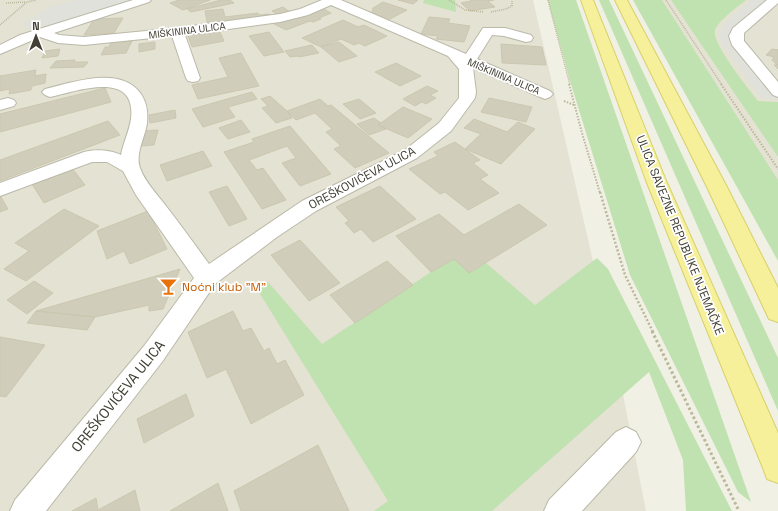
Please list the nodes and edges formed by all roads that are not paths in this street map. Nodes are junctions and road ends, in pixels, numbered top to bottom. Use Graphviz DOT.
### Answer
graph roads {
  1 [pos="145,0"];
  2 [pos="331,0"];
  3 [pos="587,0"];
  4 [pos="621,0"];
  5 [pos="774,0"];
  6 [pos="177,32"];
  7 [pos="40,33"];
  8 [pos="526,38"];
  9 [pos="0,50"];
  10 [pos="461,58"];
  11 [pos="193,78"];
  12 [pos="521,84"];
  13 [pos="480,88"];
  14 [pos="50,92"];
  15 [pos="778,92"];
  16 [pos="545,94"];
  17 [pos="130,167"];
  18 [pos="0,190"];
  19 [pos="207,278"];
  20 [pos="778,312"];
  21 [pos="626,442"];
  22 [pos="778,468"];
  23 [pos="26,511"];
  24 [pos="560,511"];
  1 -- 7 [label="street"];
  2 -- 6 [label="street, MIŠKININA ULICA"];
  2 -- 10 [label="street, MIŠKININA ULICA"];
  3 -- 22 [label="main road, ULICA SAVEZNE REPUBLIKE NJEMAČKE"];
  4 -- 20 [label="main road"];
  5 -- 15 [label="street"];
  6 -- 7 [label="street, MIŠKININA ULICA"];
  6 -- 11 [label="street"];
  7 -- 9 [label="street"];
  8 -- 10 [label="street"];
  10 -- 12 [label="street, MIŠKININA ULICA"];
  10 -- 13 [label="street"];
  12 -- 13 [label="street"];
  12 -- 16 [label="street, MIŠKININA ULICA"];
  13 -- 19 [label="street, OREŠKOVIĆEVA ULICA"];
  14 -- 17 [label="street"];
  17 -- 18 [label="street"];
  17 -- 19 [label="street"];
  19 -- 23 [label="street, OREŠKOVIĆEVA ULICA"];
  21 -- 24 [label="street"];
}
